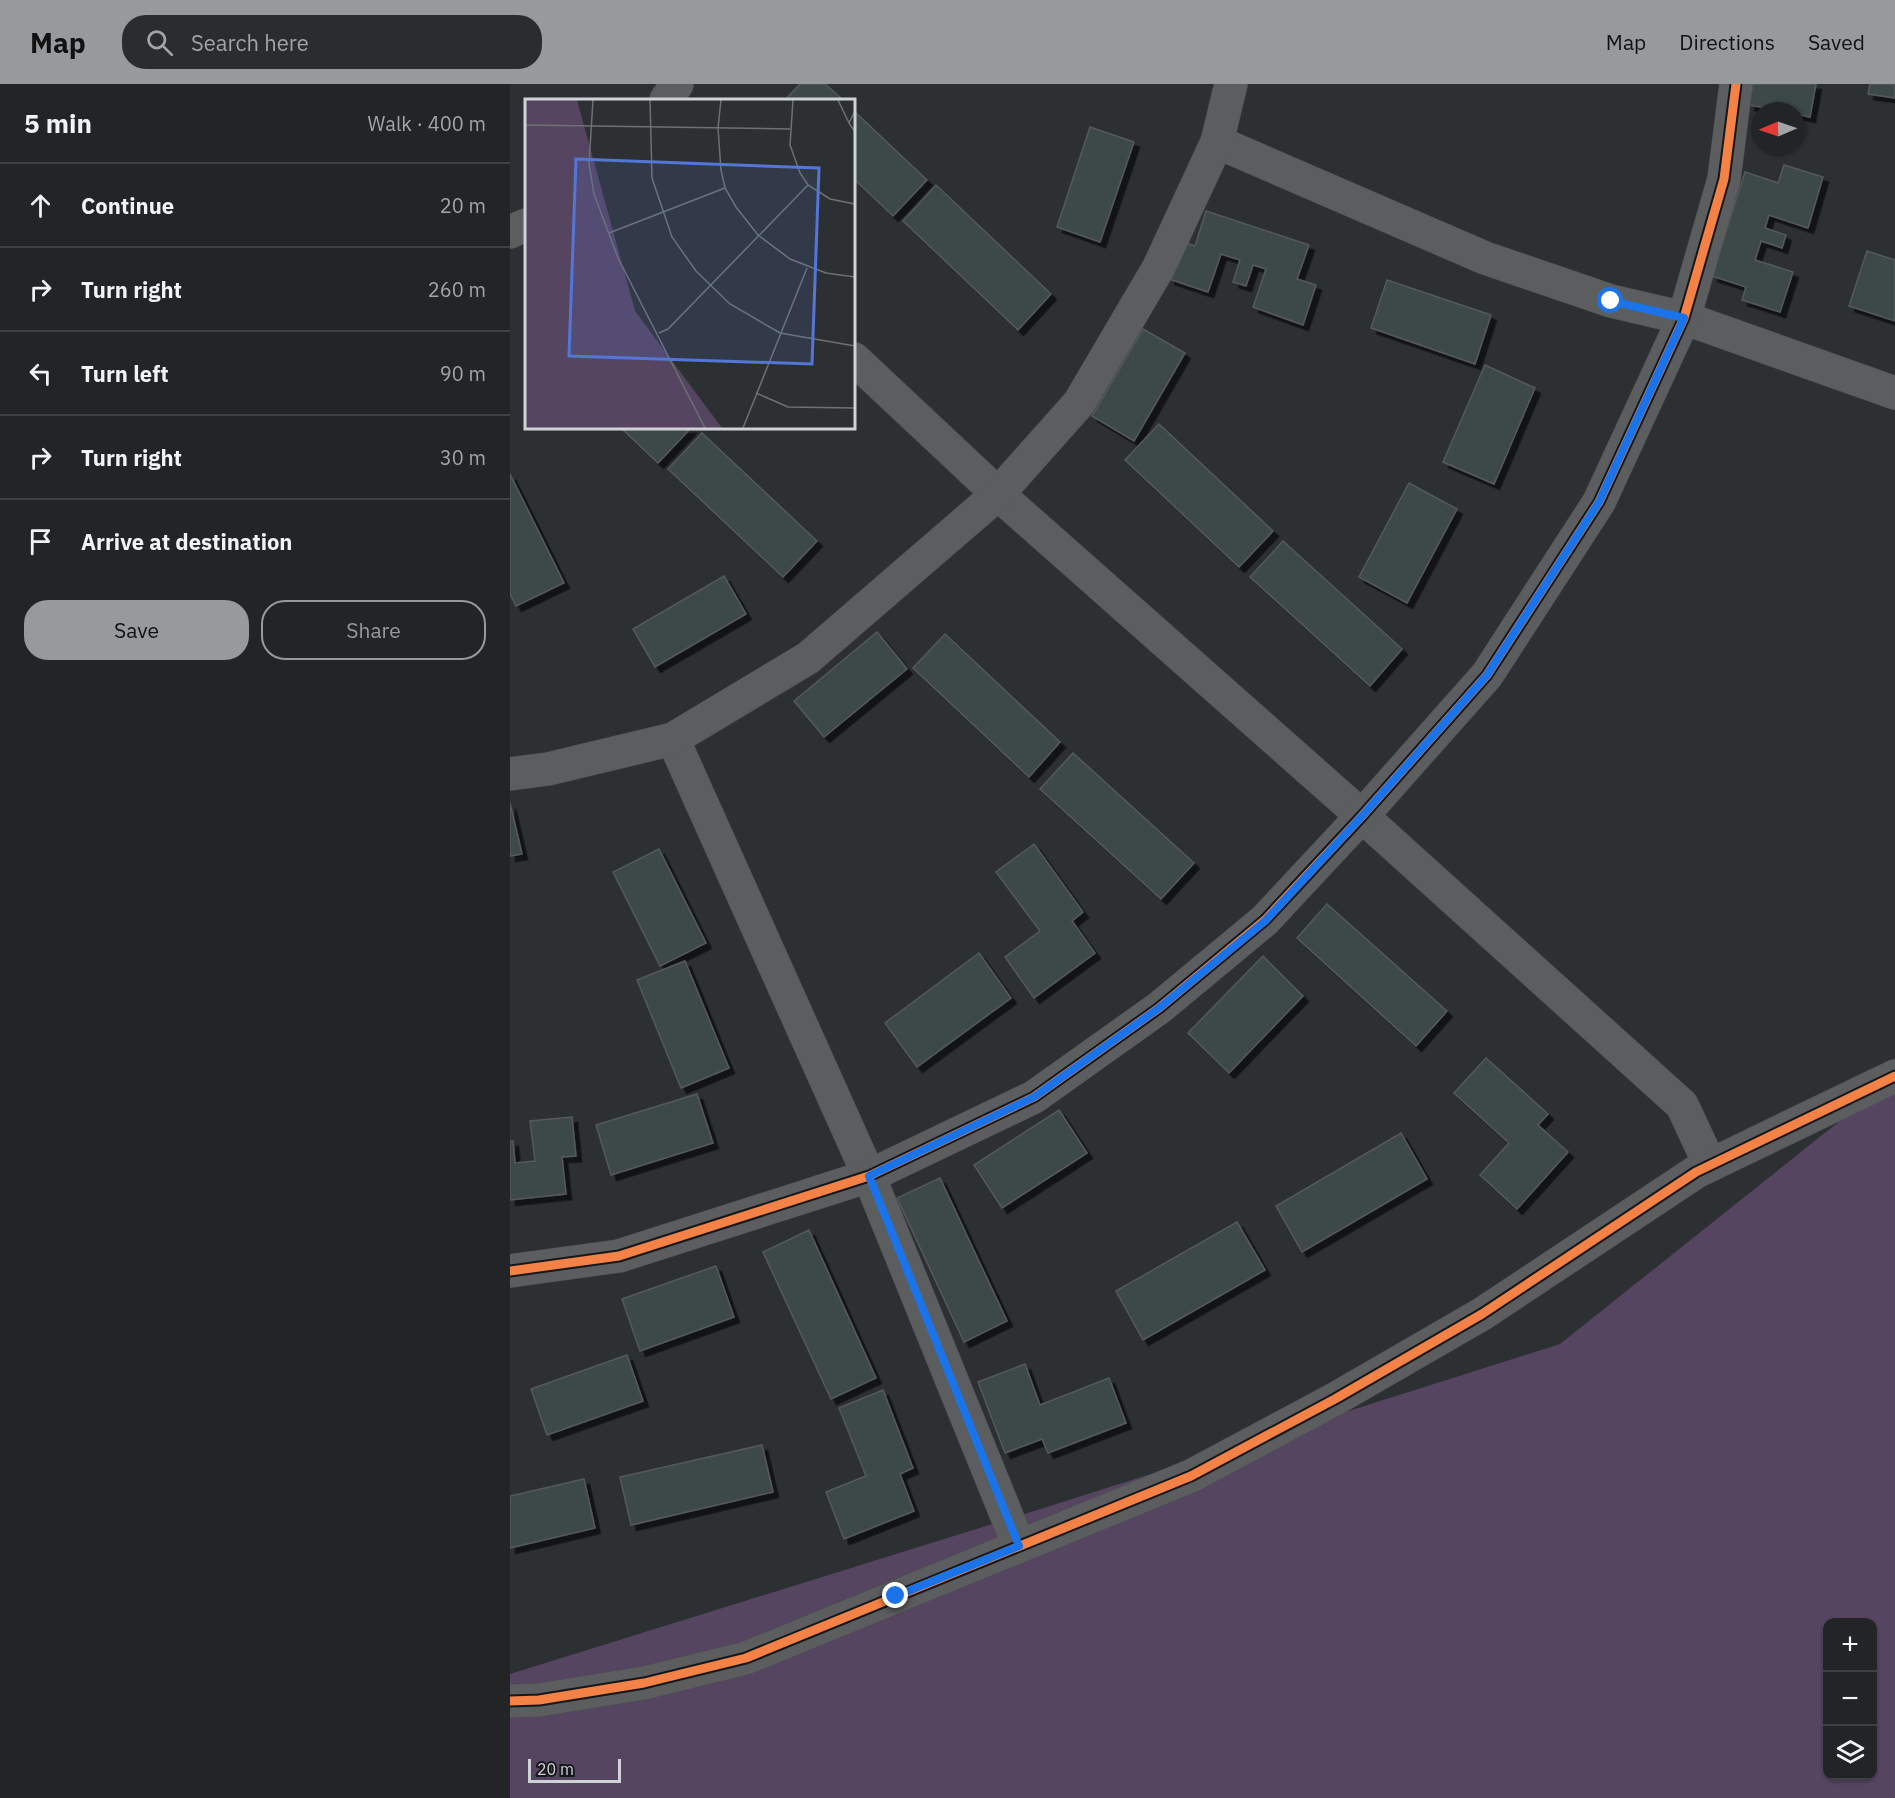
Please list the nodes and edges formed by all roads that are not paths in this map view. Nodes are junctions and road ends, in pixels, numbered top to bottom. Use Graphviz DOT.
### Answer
graph roads {
  1 [pos="677,84"];
  2 [pos="1231,84"];
  3 [pos="1736,84"];
  4 [pos="667,99"];
  5 [pos="1217,142"];
  6 [pos="525,225"];
  7 [pos="510,232"];
  8 [pos="1684,318"];
  9 [pos="855,360"];
  10 [pos="1895,393"];
  11 [pos="998,494"];
  12 [pos="673,739"];
  13 [pos="510,774"];
  14 [pos="1362,816"];
  15 [pos="1895,1076"];
  16 [pos="1710,1165"];
  17 [pos="869,1176"];
  18 [pos="510,1271"];
  19 [pos="1019,1546"];
  20 [pos="510,1701"];
  1 -- 4 [label="street"];
  2 -- 5 [label="street"];
  3 -- 8 [label="street"];
  5 -- 8 [label="street"];
  5 -- 11 [label="street"];
  6 -- 7 [label="street"];
  8 -- 10 [label="street"];
  8 -- 14 [label="street"];
  9 -- 11 [label="street"];
  11 -- 12 [label="street"];
  11 -- 14 [label="street"];
  12 -- 13 [label="street"];
  12 -- 17 [label="street"];
  14 -- 16 [label="street"];
  14 -- 17 [label="street"];
  15 -- 16 [label="street"];
  16 -- 19 [label="street"];
  17 -- 18 [label="street"];
  17 -- 19 [label="street"];
  19 -- 20 [label="street"];
}
